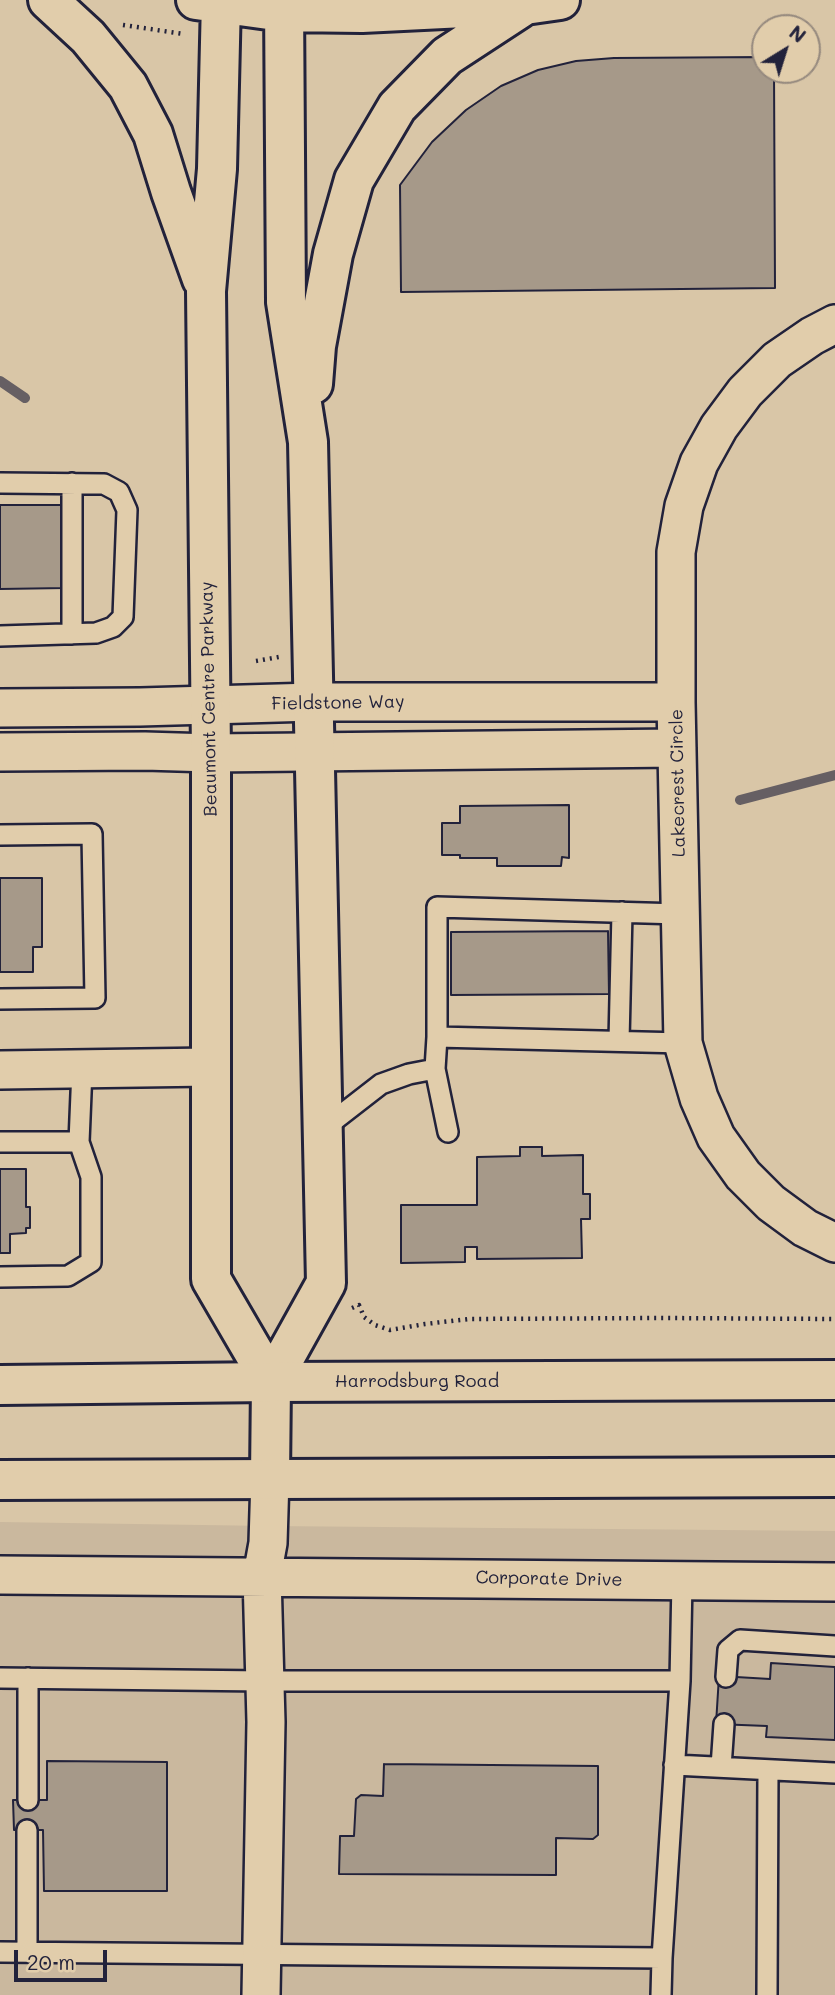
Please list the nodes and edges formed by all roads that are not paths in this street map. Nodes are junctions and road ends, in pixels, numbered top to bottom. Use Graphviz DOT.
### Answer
graph roads {
  1 [pos="48,0"];
  2 [pos="542,2"];
  3 [pos="284,6"];
  4 [pos="206,10"];
  5 [pos="206,291"];
  6 [pos="835,324"];
  7 [pos="308,442"];
  8 [pos="0,483"];
  9 [pos="72,483"];
  10 [pos="72,634"];
  11 [pos="0,636"];
  12 [pos="313,702"];
  13 [pos="676,702"];
  14 [pos="209,705"];
  15 [pos="0,708"];
  16 [pos="677,748"];
  17 [pos="314,751"];
  18 [pos="0,752"];
  19 [pos="211,753"];
  20 [pos="0,835"];
  21 [pos="622,912"];
  22 [pos="680,914"];
  23 [pos="0,999"];
  24 [pos="437,1037"];
  25 [pos="620,1041"];
  26 [pos="683,1043"];
  27 [pos="211,1067"];
  28 [pos="82,1069"];
  29 [pos="435,1069"];
  30 [pos="0,1070"];
  31 [pos="322,1129"];
  32 [pos="448,1132"];
  33 [pos="0,1142"];
  34 [pos="79,1142"];
  35 [pos="835,1243"];
  36 [pos="0,1277"];
  37 [pos="835,1380"];
  38 [pos="271,1381"];
  39 [pos="0,1385"];
  40 [pos="835,1477"];
  41 [pos="270,1478"];
  42 [pos="0,1480"];
  43 [pos="0,1575"];
  44 [pos="262,1576"];
  45 [pos="682,1581"];
  46 [pos="835,1582"];
  47 [pos="835,1646"];
  48 [pos="726,1677"];
  49 [pos="0,1678"];
  50 [pos="28,1678"];
  51 [pos="265,1681"];
  52 [pos="680,1681"];
  53 [pos="723,1724"];
  54 [pos="674,1765"];
  55 [pos="721,1767"];
  56 [pos="768,1770"];
  57 [pos="835,1773"];
  58 [pos="28,1800"];
  59 [pos="27,1830"];
  60 [pos="0,1952"];
  61 [pos="27,1952"];
  62 [pos="261,1954"];
  63 [pos="662,1958"];
  64 [pos="261,1995"];
  65 [pos="662,1995"];
  66 [pos="767,1995"];
  1 -- 5 [label="street"];
  2 -- 3 [label="street"];
  2 -- 7 [label="street"];
  3 -- 4 [label="street"];
  3 -- 7 [label="street"];
  4 -- 5 [label="street, Beaumont Centre Parkway"];
  5 -- 14 [label="street, Beaumont Centre Parkway"];
  6 -- 13 [label="street, Lakecrest Circle"];
  7 -- 12 [label="street"];
  8 -- 9 [label="lane"];
  9 -- 10 [label="lane"];
  9 -- 10 [label="lane"];
  10 -- 11 [label="lane"];
  12 -- 13 [label="street, Fieldstone Way"];
  12 -- 14 [label="street, Fieldstone Way"];
  12 -- 17 [label="street"];
  13 -- 16 [label="street, Lakecrest Circle"];
  14 -- 15 [label="street, Fieldstone Way"];
  14 -- 19 [label="street, Beaumont Centre Parkway"];
  16 -- 17 [label="street"];
  16 -- 22 [label="street, Lakecrest Circle"];
  17 -- 19 [label="street"];
  17 -- 31 [label="street"];
  18 -- 19 [label="street"];
  19 -- 27 [label="street, Beaumont Centre Parkway"];
  20 -- 23 [label="lane"];
  21 -- 22 [label="lane"];
  21 -- 24 [label="lane"];
  21 -- 25 [label="lane"];
  22 -- 26 [label="street, Lakecrest Circle"];
  24 -- 25 [label="lane"];
  24 -- 29 [label="lane"];
  25 -- 26 [label="lane"];
  26 -- 35 [label="street, Lakecrest Circle"];
  27 -- 28 [label="street"];
  27 -- 38 [label="street, Beaumont Centre Parkway"];
  28 -- 30 [label="street"];
  28 -- 34 [label="lane"];
  29 -- 31 [label="lane"];
  29 -- 32 [label="lane"];
  31 -- 38 [label="street"];
  33 -- 34 [label="lane"];
  34 -- 36 [label="lane"];
  37 -- 38 [label="street, Harrodsburg Road"];
  38 -- 39 [label="street, Harrodsburg Road"];
  38 -- 41 [label="street"];
  40 -- 41 [label="street"];
  41 -- 42 [label="street"];
  41 -- 44 [label="street"];
  43 -- 44 [label="street, Corporate Drive"];
  44 -- 45 [label="street, Corporate Drive"];
  44 -- 51 [label="street"];
  45 -- 46 [label="street, Corporate Drive"];
  45 -- 52 [label="lane"];
  47 -- 48 [label="lane"];
  49 -- 50 [label="lane"];
  50 -- 51 [label="lane"];
  50 -- 58 [label="lane"];
  51 -- 52 [label="lane"];
  51 -- 62 [label="street"];
  52 -- 54 [label="lane"];
  53 -- 55 [label="lane"];
  54 -- 55 [label="lane"];
  54 -- 63 [label="lane"];
  55 -- 56 [label="lane"];
  56 -- 57 [label="lane"];
  56 -- 66 [label="lane"];
  59 -- 61 [label="lane"];
  60 -- 61 [label="lane"];
  61 -- 62 [label="lane"];
  62 -- 63 [label="lane"];
  62 -- 64 [label="street"];
  63 -- 65 [label="lane"];
}
